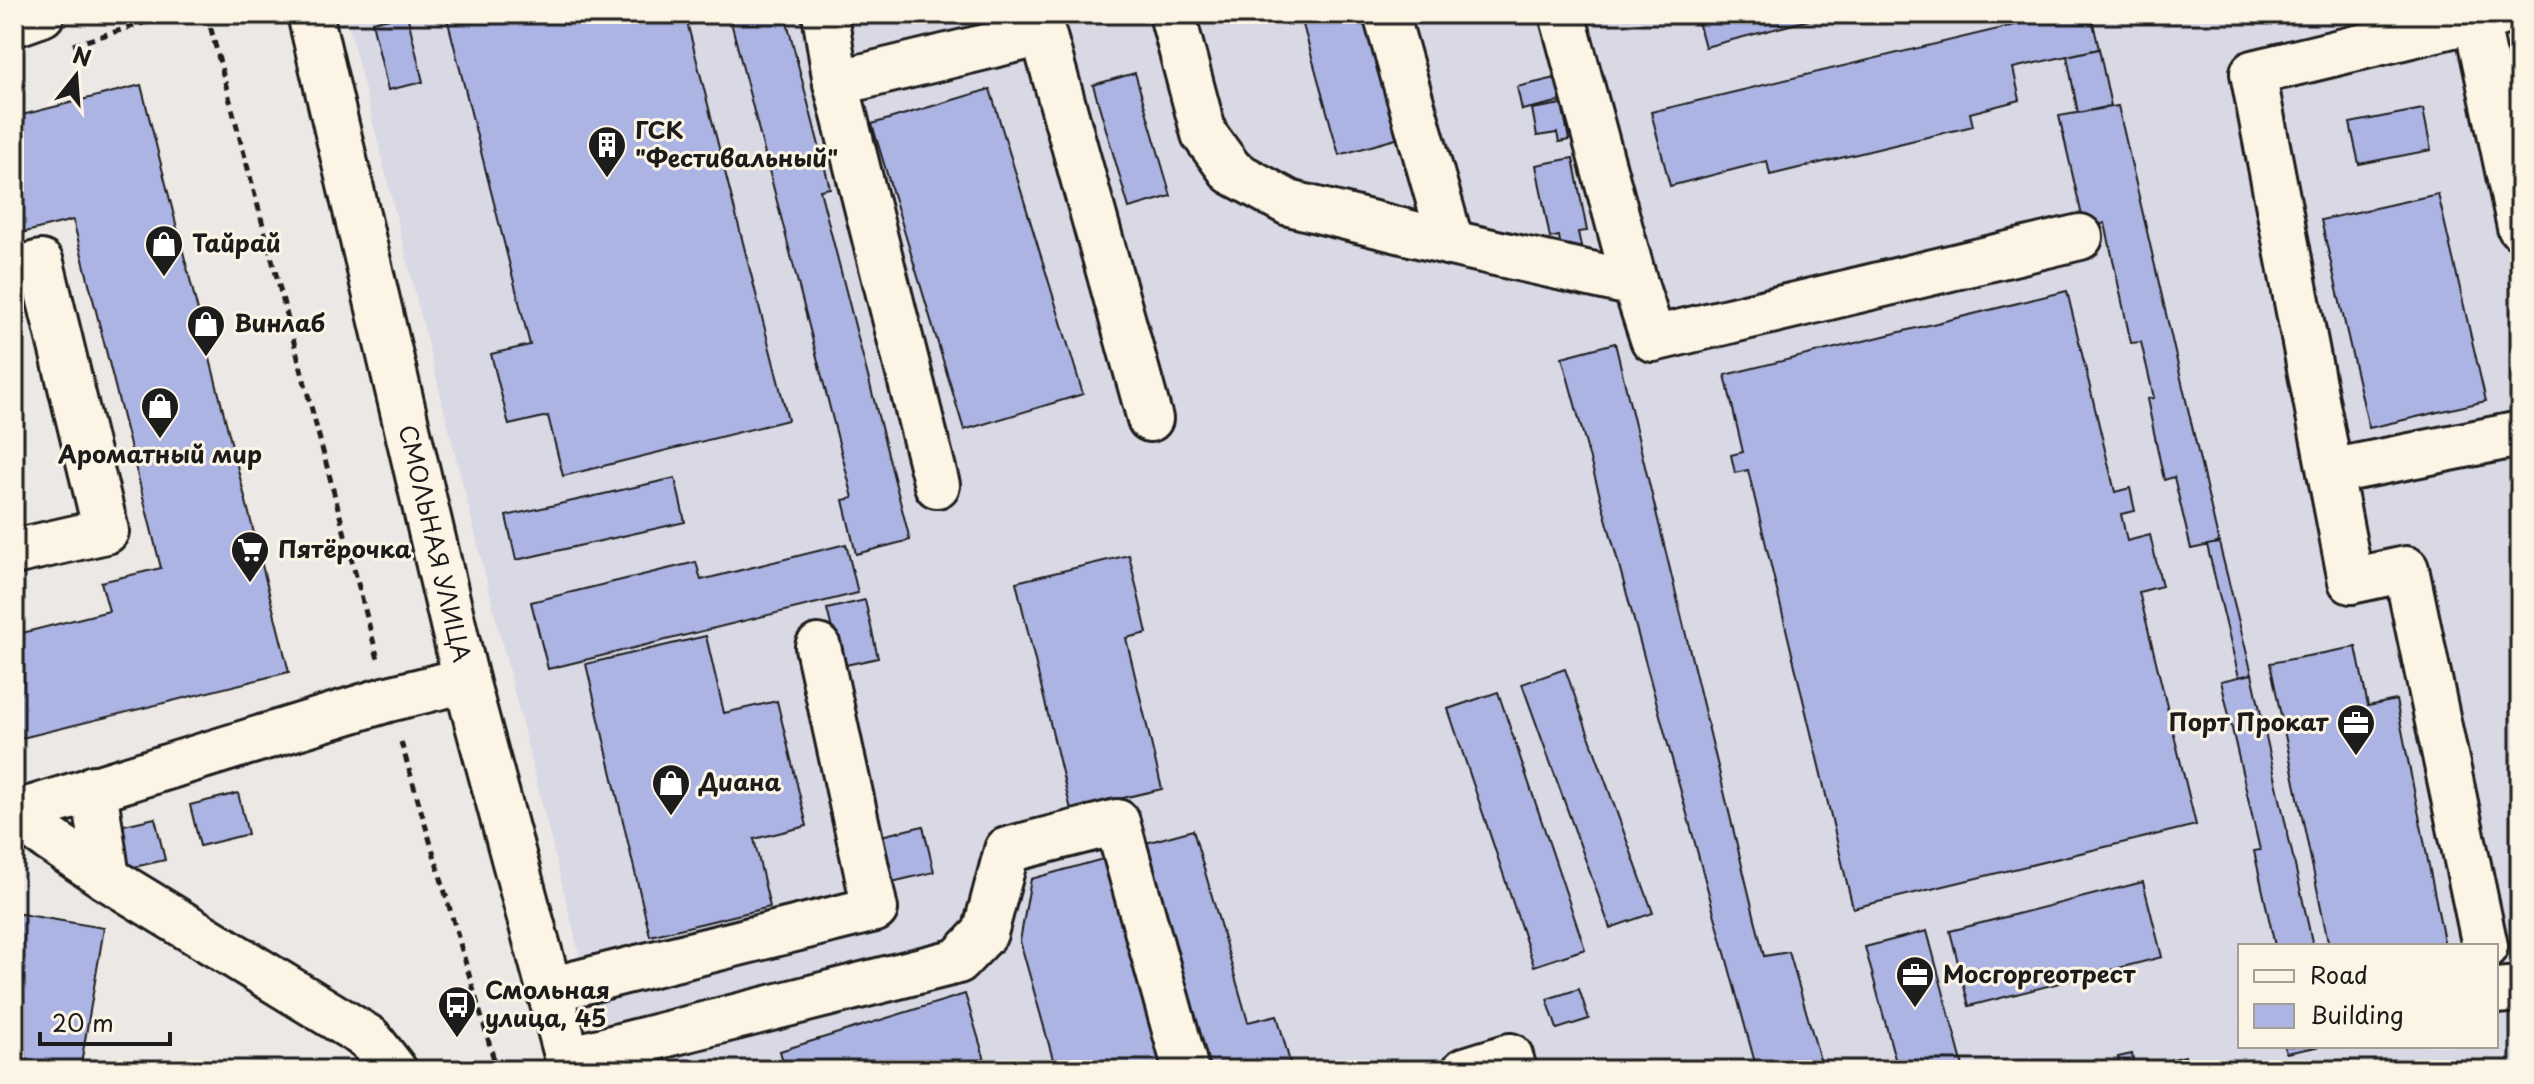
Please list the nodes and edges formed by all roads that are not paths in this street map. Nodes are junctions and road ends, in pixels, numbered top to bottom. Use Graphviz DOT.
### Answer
graph roads {
  1 [pos="310,14"];
  2 [pos="825,14"];
  3 [pos="1172,14"];
  4 [pos="1386,14"];
  5 [pos="1562,14"];
  6 [pos="2487,17"];
  7 [pos="14,24"];
  8 [pos="54,31"];
  9 [pos="836,83"];
  10 [pos="2520,227"];
  11 [pos="2080,237"];
  12 [pos="1451,243"];
  13 [pos="14,270"];
  14 [pos="1635,284"];
  15 [pos="1150,419"];
  16 [pos="2520,434"];
  17 [pos="2330,472"];
  18 [pos="937,485"];
  19 [pos="14,552"];
  20 [pos="818,647"];
  21 [pos="466,680"];
  22 [pos="94,788"];
  23 [pos="14,814"];
  24 [pos="107,878"];
  25 [pos="2485,944"];
  26 [pos="2520,989"];
  27 [pos="549,990"];
  28 [pos="2498,991"];
  29 [pos="569,1065"];
  30 [pos="394,1070"];
  31 [pos="1186,1070"];
  32 [pos="1465,1070"];
  33 [pos="1514,1070"];
  1 -- 21 [label="street, СМОЛЬНАЯ УЛИЦА"];
  2 -- 9 [label="street"];
  3 -- 12 [label="street"];
  4 -- 12 [label="street"];
  5 -- 14 [label="street"];
  6 -- 10 [label="street"];
  6 -- 17 [label="street"];
  7 -- 8 [label="street"];
  9 -- 15 [label="street"];
  9 -- 18 [label="street"];
  11 -- 14 [label="street"];
  12 -- 14 [label="street"];
  13 -- 19 [label="street"];
  16 -- 17 [label="street"];
  17 -- 25 [label="street"];
  20 -- 27 [label="street"];
  21 -- 22 [label="street"];
  21 -- 27 [label="street, СМОЛЬНАЯ УЛИЦА"];
  22 -- 23 [label="street"];
  22 -- 24 [label="street"];
  23 -- 24 [label="street"];
  24 -- 30 [label="street"];
  26 -- 28 [label="street"];
  27 -- 29 [label="street, СМОЛЬНАЯ УЛИЦА"];
  29 -- 31 [label="street"];
  32 -- 33 [label="street"];
}
